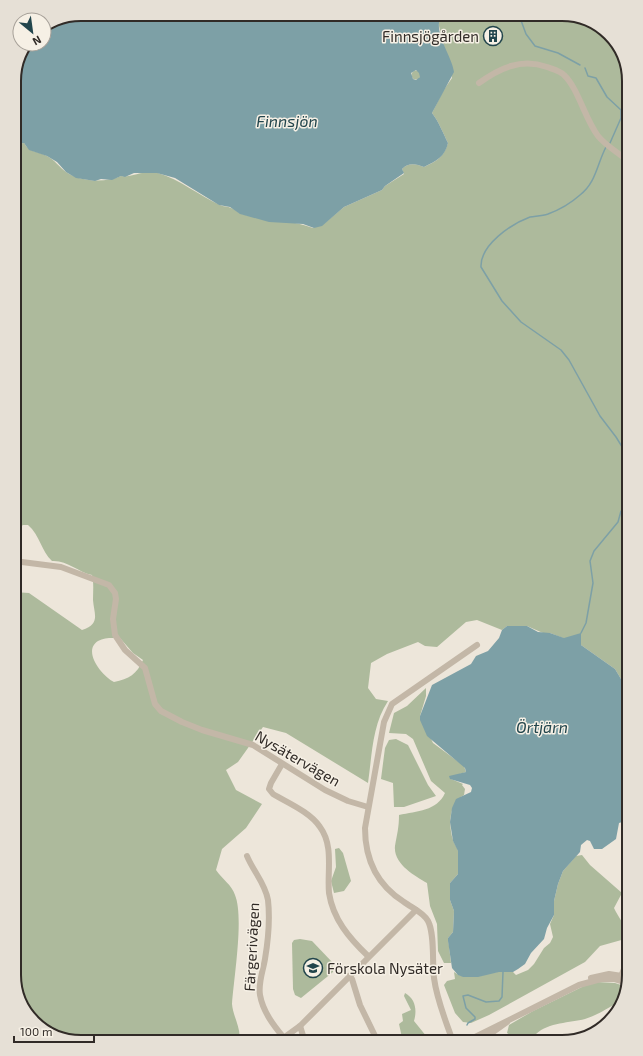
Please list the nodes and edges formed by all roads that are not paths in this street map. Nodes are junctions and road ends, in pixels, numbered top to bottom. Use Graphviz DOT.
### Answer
graph roads {
  1 [pos="479,83"];
  2 [pos="622,156"];
  3 [pos="21,562"];
  4 [pos="477,645"];
  5 [pos="282,764"];
  6 [pos="368,807"];
  7 [pos="247,856"];
  8 [pos="416,910"];
  9 [pos="368,956"];
  10 [pos="622,973"];
  11 [pos="349,976"];
  12 [pos="620,978"];
  13 [pos="509,1020"];
  14 [pos="300,1026"];
  15 [pos="282,1035"];
  16 [pos="288,1035"];
  17 [pos="303,1035"];
  18 [pos="375,1035"];
  19 [pos="453,1035"];
  20 [pos="480,1035"];
  21 [pos="490,1035"];
  1 -- 2 [label="street"];
  3 -- 5 [label="street, Nysätervägen"];
  4 -- 6 [label="street"];
  5 -- 6 [label="street, Nysätervägen"];
  5 -- 9 [label="street"];
  6 -- 8 [label="street"];
  7 -- 15 [label="street, Färgerivägen"];
  8 -- 9 [label="street"];
  8 -- 19 [label="street"];
  9 -- 11 [label="street"];
  10 -- 12 [label="street"];
  11 -- 14 [label="street"];
  11 -- 18 [label="street"];
  12 -- 13 [label="street"];
  13 -- 20 [label="street"];
  13 -- 21 [label="street"];
  14 -- 16 [label="street"];
  14 -- 17 [label="street"];
}
